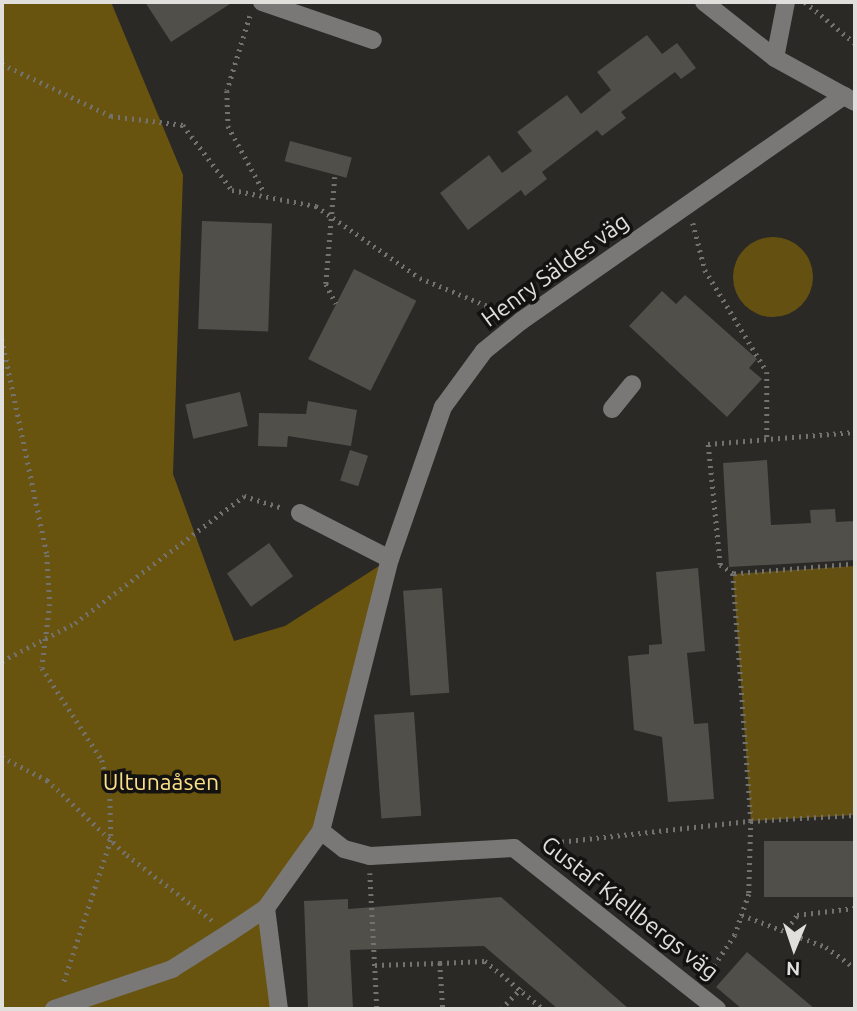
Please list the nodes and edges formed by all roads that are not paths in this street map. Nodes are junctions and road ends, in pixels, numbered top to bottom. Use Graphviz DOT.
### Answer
graph roads {
  1 [pos="262,2"];
  2 [pos="704,2"];
  3 [pos="786,2"];
  4 [pos="373,40"];
  5 [pos="775,58"];
  6 [pos="849,99"];
  7 [pos="632,384"];
  8 [pos="612,409"];
  9 [pos="300,513"];
  10 [pos="390,559"];
  11 [pos="321,831"];
  12 [pos="266,908"];
  13 [pos="56,1009"];
  14 [pos="278,1009"];
  15 [pos="717,1009"];
  1 -- 4 [label="street"];
  2 -- 5 [label="street"];
  3 -- 5 [label="street"];
  5 -- 6 [label="street"];
  6 -- 10 [label="street, Henry Säldes väg"];
  7 -- 8 [label="street"];
  9 -- 10 [label="street"];
  10 -- 11 [label="street, Henry Säldes väg"];
  11 -- 12 [label="street"];
  11 -- 15 [label="street, Gustaf Kjellbergs väg"];
  12 -- 13 [label="street"];
  12 -- 14 [label="street"];
}
